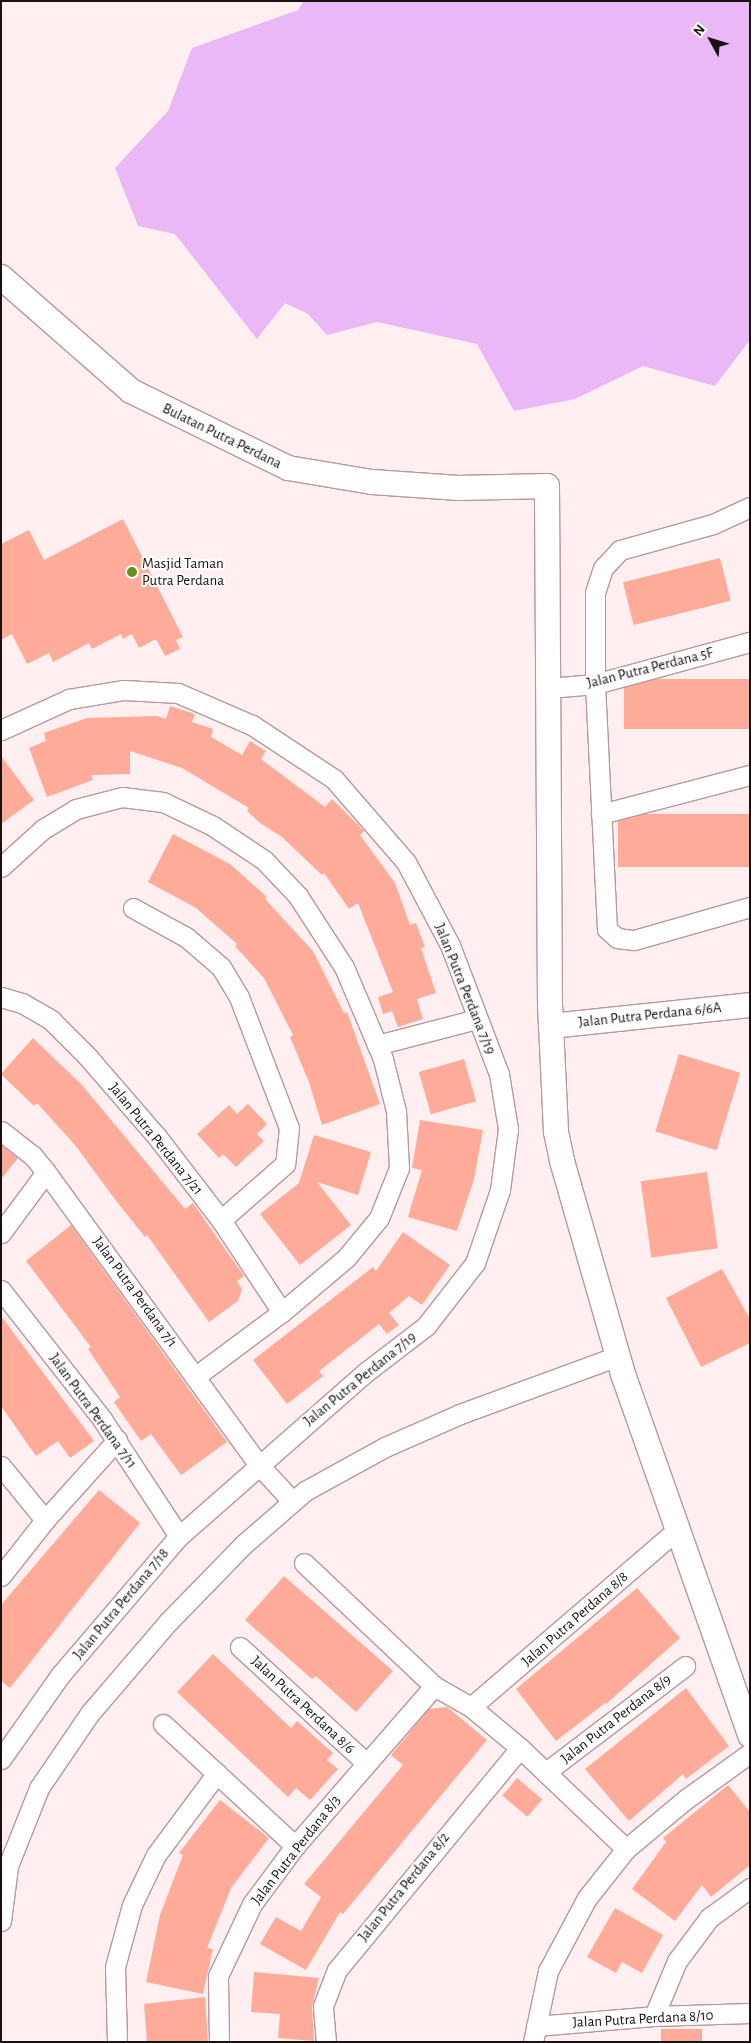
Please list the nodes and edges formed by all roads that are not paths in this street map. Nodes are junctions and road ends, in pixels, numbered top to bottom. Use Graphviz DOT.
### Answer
graph roads {
  1 [pos="1,277"];
  2 [pos="750,507"];
  3 [pos="750,642"];
  4 [pos="595,684"];
  5 [pos="549,688"];
  6 [pos="1,730"];
  7 [pos="750,775"];
  8 [pos="601,814"];
  9 [pos="1,867"];
  10 [pos="750,906"];
  11 [pos="133,908"];
  12 [pos="1,997"];
  13 [pos="750,1005"];
  14 [pos="477,1019"];
  15 [pos="551,1026"];
  16 [pos="377,1045"];
  17 [pos="1,1131"];
  18 [pos="46,1172"];
  19 [pos="221,1220"];
  20 [pos="1,1232"];
  21 [pos="1,1290"];
  22 [pos="282,1312"];
  23 [pos="618,1356"];
  24 [pos="196,1376"];
  25 [pos="117,1440"];
  26 [pos="258,1464"];
  27 [pos="1,1466"];
  28 [pos="292,1501"];
  29 [pos="45,1520"];
  30 [pos="677,1530"];
  31 [pos="179,1536"];
  32 [pos="304,1563"];
  33 [pos="1,1576"];
  34 [pos="240,1647"];
  35 [pos="685,1666"];
  36 [pos="434,1686"];
  37 [pos="472,1707"];
  38 [pos="164,1724"];
  39 [pos="750,1735"];
  40 [pos="520,1748"];
  41 [pos="750,1753"];
  42 [pos="1,1759"];
  43 [pos="366,1763"];
  44 [pos="546,1772"];
  45 [pos="217,1773"];
  46 [pos="295,1846"];
  47 [pos="626,1849"];
  48 [pos="750,1888"];
  49 [pos="1,1921"];
  50 [pos="750,2013"];
  51 [pos="654,2016"];
  52 [pos="535,2034"];
  53 [pos="117,2042"];
  54 [pos="219,2042"];
  55 [pos="326,2042"];
  1 -- 5 [label="street, Bulatan Putra Perdana"];
  2 -- 4 [label="street"];
  3 -- 4 [label="street, Jalan Putra Perdana 5F"];
  4 -- 5 [label="street, Jalan Putra Perdana 5F"];
  4 -- 8 [label="street"];
  5 -- 15 [label="street"];
  6 -- 14 [label="street, Jalan Putra Perdana 7/19"];
  7 -- 8 [label="street"];
  8 -- 10 [label="street"];
  9 -- 16 [label="street"];
  11 -- 19 [label="street"];
  12 -- 19 [label="street, Jalan Putra Perdana 7/21"];
  13 -- 15 [label="street, Jalan Putra Perdana 6/6A"];
  14 -- 16 [label="street"];
  14 -- 26 [label="street, Jalan Putra Perdana 7/19"];
  15 -- 23 [label="street"];
  16 -- 22 [label="street"];
  17 -- 18 [label="street, Jalan Putra Perdana 7/1"];
  18 -- 20 [label="street"];
  18 -- 24 [label="street, Jalan Putra Perdana 7/1"];
  19 -- 22 [label="street, Jalan Putra Perdana 7/21"];
  21 -- 25 [label="street, Jalan Putra Perdana 7/11"];
  22 -- 24 [label="street"];
  23 -- 28 [label="street"];
  23 -- 30 [label="street"];
  24 -- 26 [label="street, Jalan Putra Perdana 7/1"];
  25 -- 29 [label="street"];
  25 -- 31 [label="street, Jalan Putra Perdana 7/11"];
  26 -- 28 [label="street, Jalan Putra Perdana 7/1"];
  26 -- 31 [label="street, Jalan Putra Perdana 7/18"];
  27 -- 29 [label="street"];
  28 -- 49 [label="street"];
  29 -- 33 [label="street"];
  30 -- 37 [label="street, Jalan Putra Perdana 8/8"];
  30 -- 39 [label="street"];
  31 -- 42 [label="street, Jalan Putra Perdana 7/18"];
  32 -- 36 [label="street"];
  34 -- 43 [label="street, Jalan Putra Perdana 8/6"];
  35 -- 44 [label="street, Jalan Putra Perdana 8/9"];
  36 -- 37 [label="street"];
  36 -- 43 [label="street, Jalan Putra Perdana 8/3"];
  37 -- 40 [label="street"];
  38 -- 45 [label="street"];
  40 -- 44 [label="street"];
  40 -- 55 [label="street, Jalan Putra Perdana 8/2"];
  41 -- 47 [label="street"];
  43 -- 46 [label="street, Jalan Putra Perdana 8/3"];
  44 -- 47 [label="street"];
  45 -- 46 [label="street"];
  45 -- 53 [label="street"];
  46 -- 54 [label="street, Jalan Putra Perdana 8/3"];
  47 -- 52 [label="street"];
  48 -- 51 [label="street"];
  50 -- 51 [label="street, Jalan Putra Perdana 8/10"];
  51 -- 52 [label="street, Jalan Putra Perdana 8/10"];
}
